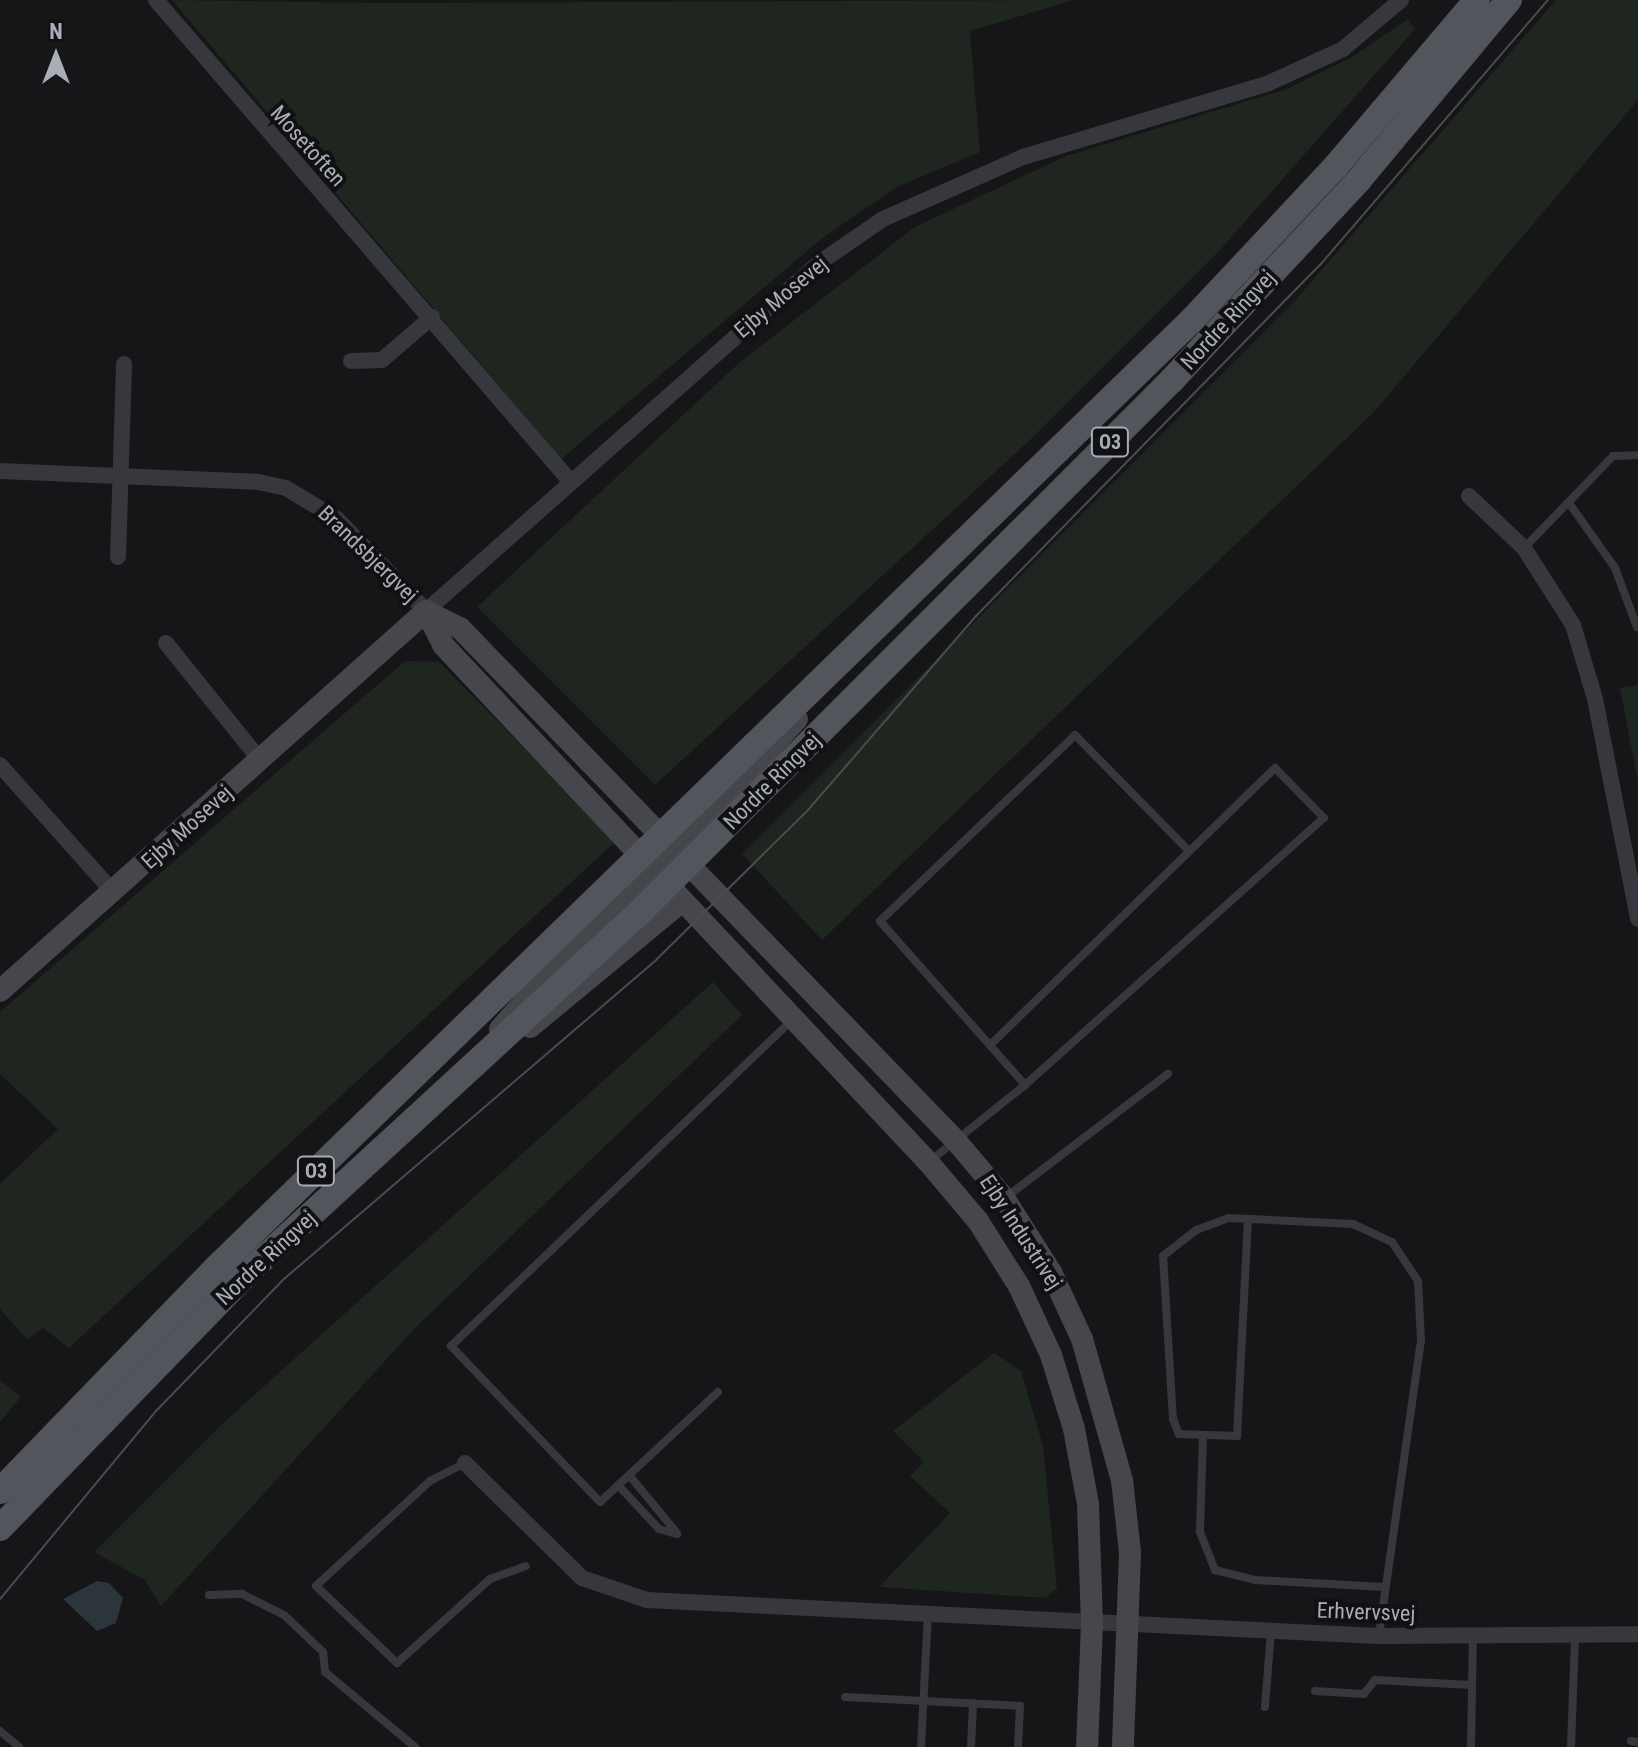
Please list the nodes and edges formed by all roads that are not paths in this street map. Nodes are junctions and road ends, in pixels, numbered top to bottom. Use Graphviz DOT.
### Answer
graph roads {
  1 [pos="156,0"];
  2 [pos="1401,0"];
  3 [pos="1477,0"];
  4 [pos="1509,0"];
  5 [pos="432,317"];
  6 [pos="351,361"];
  7 [pos="124,364"];
  8 [pos="1638,455"];
  9 [pos="0,471"];
  10 [pos="120,476"];
  11 [pos="570,481"];
  12 [pos="1469,496"];
  13 [pos="1569,503"];
  14 [pos="1524,548"];
  15 [pos="118,557"];
  16 [pos="426,611"];
  17 [pos="1637,627"];
  18 [pos="166,643"];
  19 [pos="261,761"];
  20 [pos="0,765"];
  21 [pos="676,850"];
  22 [pos="1189,851"];
  23 [pos="659,879"];
  24 [pos="113,892"];
  25 [pos="1638,919"];
  26 [pos="0,991"];
  27 [pos="792,1019"];
  28 [pos="991,1044"];
  29 [pos="1168,1074"];
  30 [pos="1025,1085"];
  31 [pos="957,1142"];
  32 [pos="929,1163"];
  33 [pos="1004,1198"];
  34 [pos="1248,1219"];
  35 [pos="718,1392"];
  36 [pos="1203,1435"];
  37 [pos="465,1463"];
  38 [pos="629,1475"];
  39 [pos="618,1485"];
  40 [pos="0,1491"];
  41 [pos="0,1528"];
  42 [pos="526,1566"];
  43 [pos="1385,1587"];
  44 [pos="209,1595"];
  45 [pos="928,1615"];
  46 [pos="1092,1624"];
  47 [pos="1129,1624"];
  48 [pos="1271,1629"];
  49 [pos="1638,1634"];
  50 [pos="1378,1636"];
  51 [pos="1473,1637"];
  52 [pos="1575,1637"];
  53 [pos="1472,1685"];
  54 [pos="1315,1691"];
  55 [pos="845,1697"];
  56 [pos="923,1701"];
  57 [pos="973,1703"];
  58 [pos="1265,1707"];
  59 [pos="0,1731"];
  60 [pos="17,1745"];
  61 [pos="415,1747"];
  62 [pos="921,1747"];
  63 [pos="971,1747"];
  64 [pos="1018,1747"];
  65 [pos="1087,1747"];
  66 [pos="1123,1747"];
  67 [pos="1471,1747"];
  68 [pos="1571,1747"];
  1 -- 5 [label="street, Mosetoften"];
  2 -- 11 [label="street, Ejby Mosevej"];
  3 -- 21 [label="main road, Nordre Ringvej / O3"];
  4 -- 21 [label="main road, Nordre Ringvej / O3"];
  5 -- 6 [label="street"];
  5 -- 11 [label="street, Mosetoften"];
  7 -- 10 [label="street"];
  8 -- 13 [label="lane"];
  9 -- 10 [label="street, Brandsbjergvej"];
  10 -- 15 [label="street"];
  10 -- 16 [label="street, Brandsbjergvej"];
  11 -- 16 [label="street, Ejby Mosevej"];
  12 -- 14 [label="street"];
  13 -- 14 [label="lane"];
  13 -- 17 [label="lane"];
  14 -- 25 [label="street"];
  16 -- 19 [label="street, Ejby Mosevej"];
  16 -- 21 [label="street, Brandsbjergvej"];
  16 -- 23 [label="street, Brandsbjergvej"];
  18 -- 19 [label="street"];
  19 -- 24 [label="street, Ejby Mosevej"];
  20 -- 24 [label="street"];
  21 -- 23 [label="main road, Nordre Ringvej / O3"];
  21 -- 23 [label="main road, Nordre Ringvej / O3"];
  21 -- 31 [label="street, Ejby Industrivej"];
  22 -- 28 [label="lane"];
  22 -- 28 [label="lane"];
  22 -- 30 [label="lane"];
  23 -- 27 [label="street, Ejby Industrivej"];
  23 -- 40 [label="main road, Nordre Ringvej / O3"];
  23 -- 41 [label="main road, Nordre Ringvej / O3"];
  24 -- 26 [label="street, Ejby Mosevej"];
  27 -- 32 [label="street, Ejby Industrivej"];
  27 -- 39 [label="lane"];
  28 -- 30 [label="lane"];
  29 -- 33 [label="lane"];
  30 -- 31 [label="lane"];
  31 -- 32 [label="lane"];
  31 -- 33 [label="street, Ejby Industrivej"];
  32 -- 46 [label="street, Ejby Industrivej"];
  33 -- 47 [label="street, Ejby Industrivej"];
  34 -- 36 [label="lane"];
  34 -- 36 [label="lane"];
  34 -- 43 [label="lane"];
  35 -- 38 [label="lane"];
  36 -- 43 [label="lane"];
  37 -- 42 [label="lane"];
  37 -- 45 [label="street"];
  38 -- 39 [label="lane"];
  38 -- 39 [label="lane"];
  43 -- 50 [label="lane"];
  44 -- 61 [label="lane"];
  45 -- 46 [label="street"];
  45 -- 56 [label="lane"];
  46 -- 47 [label="street, Erhvervsvej"];
  46 -- 65 [label="street, Ejby Industrivej"];
  47 -- 48 [label="street, Erhvervsvej"];
  47 -- 66 [label="street, Ejby Industrivej"];
  48 -- 50 [label="street, Erhvervsvej"];
  48 -- 58 [label="lane"];
  49 -- 52 [label="street, Erhvervsvej"];
  50 -- 51 [label="street, Erhvervsvej"];
  51 -- 52 [label="street, Erhvervsvej"];
  51 -- 53 [label="lane"];
  52 -- 68 [label="lane"];
  53 -- 54 [label="lane"];
  53 -- 67 [label="lane"];
  55 -- 56 [label="lane"];
  56 -- 57 [label="lane"];
  56 -- 62 [label="lane"];
  57 -- 63 [label="lane"];
  57 -- 64 [label="lane"];
  59 -- 60 [label="lane"];
}
